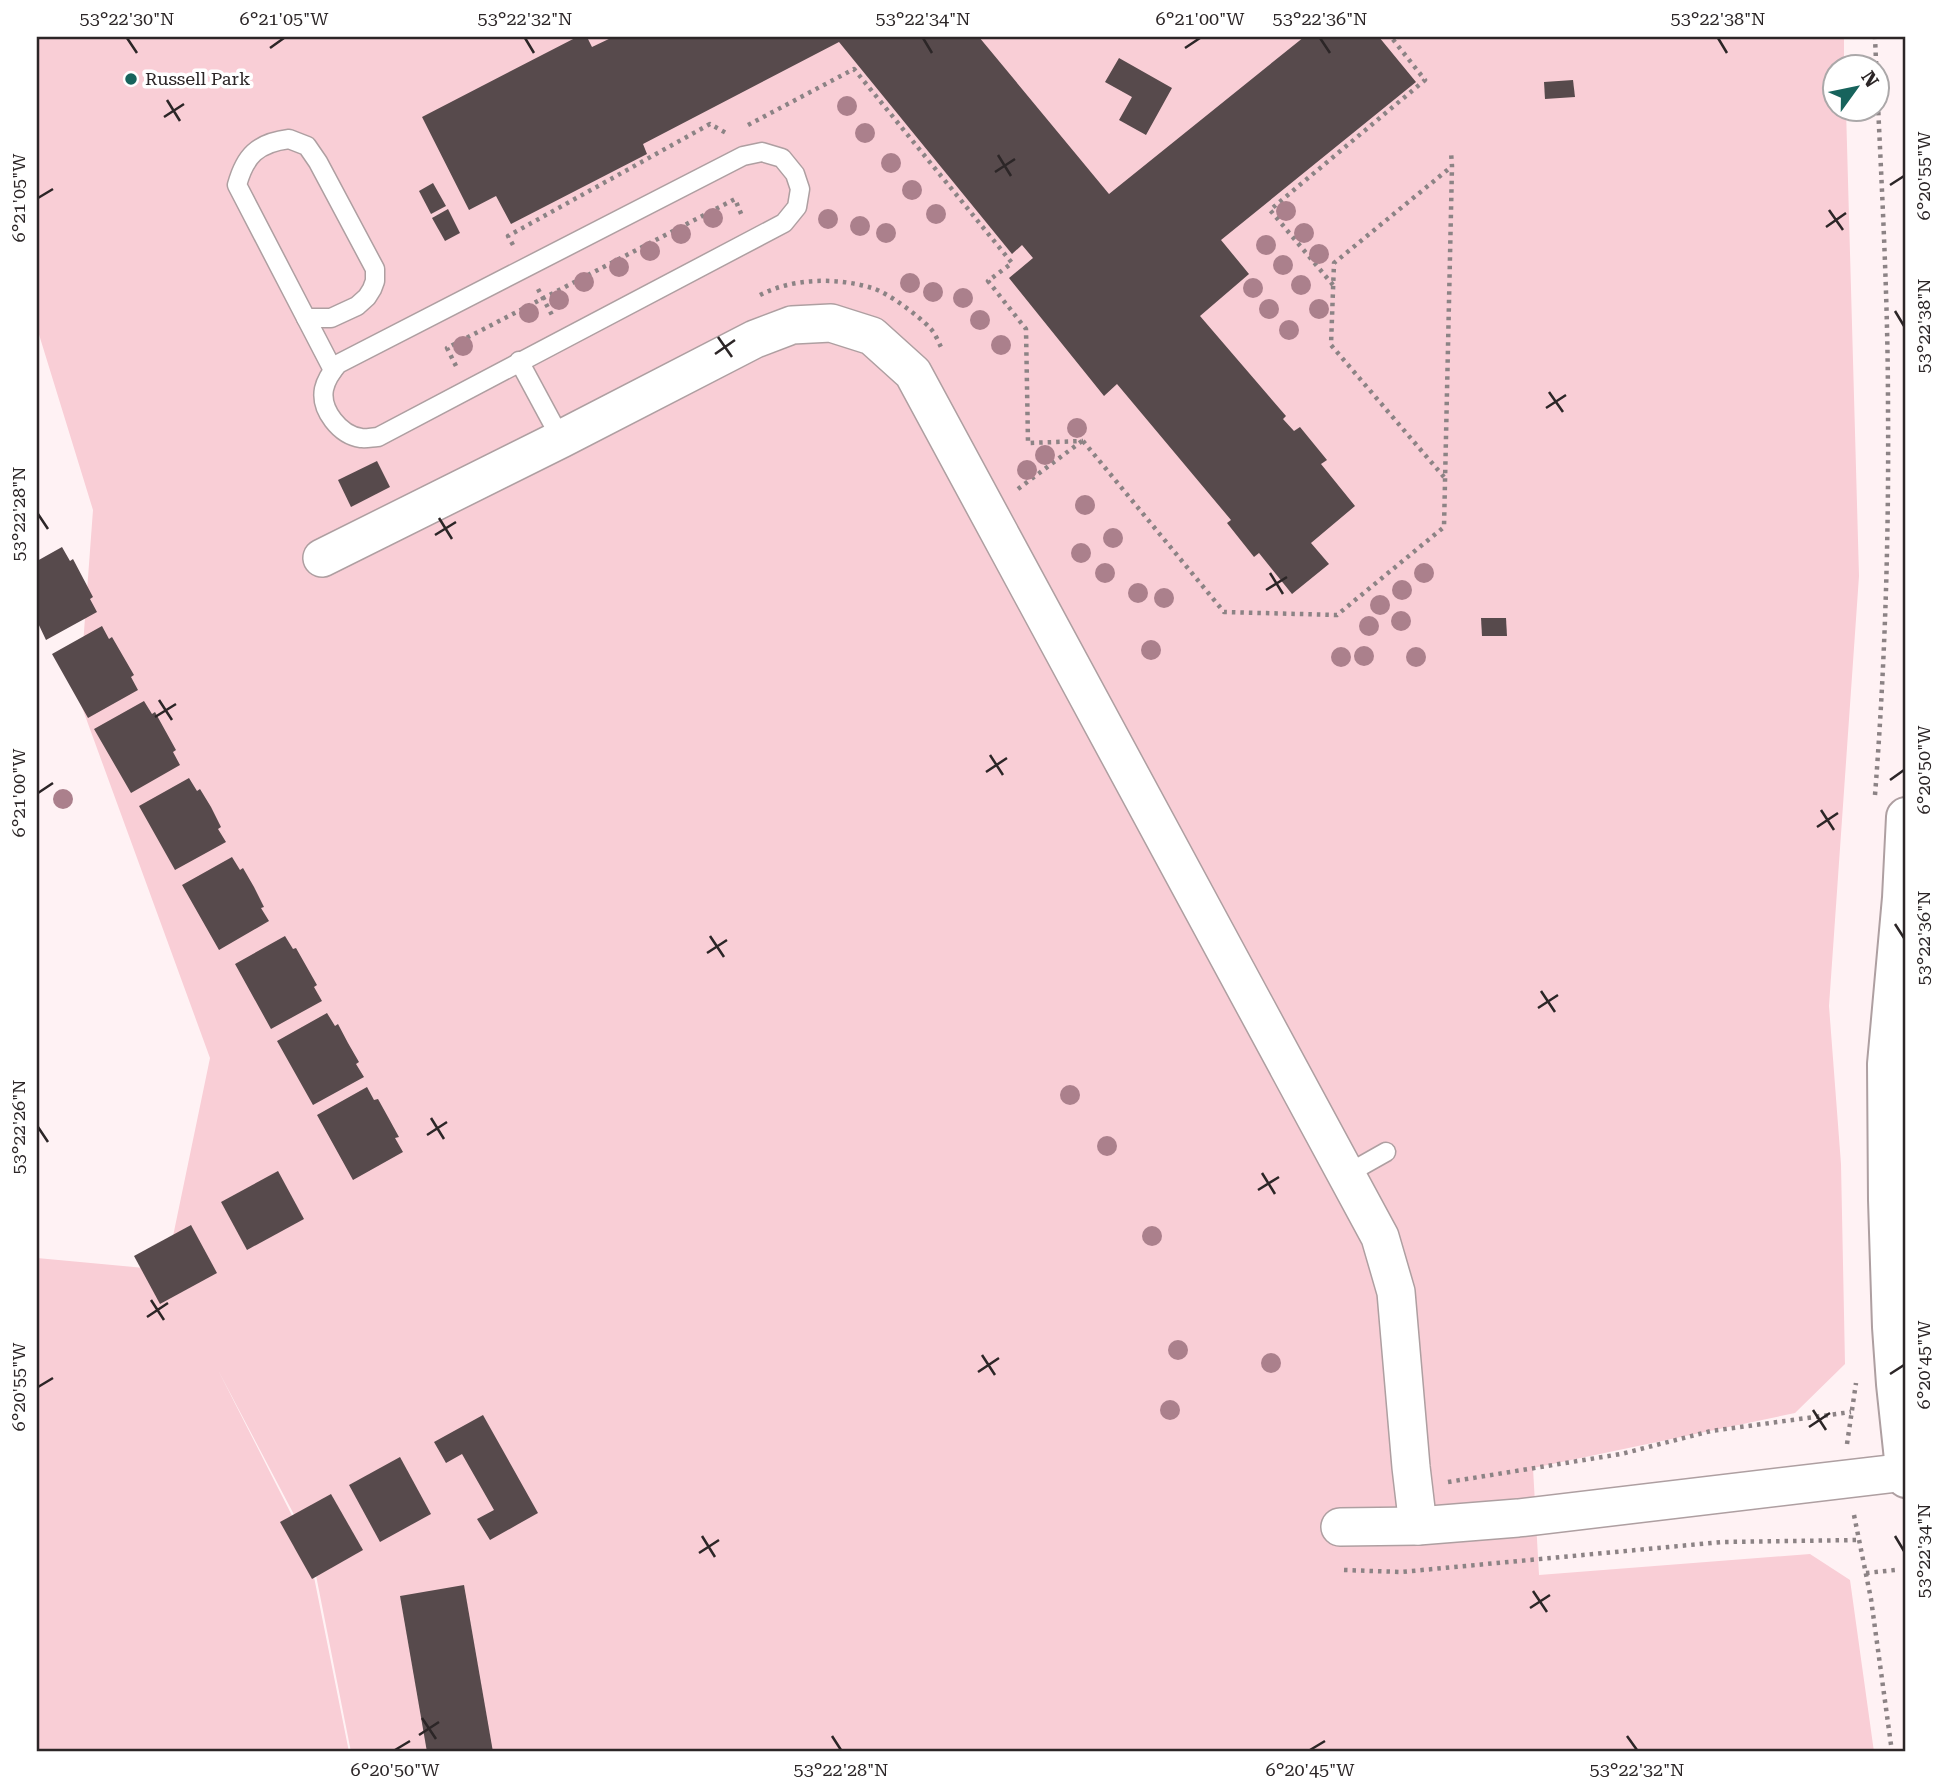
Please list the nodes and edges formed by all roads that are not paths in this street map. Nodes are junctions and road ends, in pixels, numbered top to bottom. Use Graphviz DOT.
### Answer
graph roads {
  1 [pos="306,318"];
  2 [pos="519,362"];
  3 [pos="332,370"];
  4 [pos="561,439"];
  5 [pos="322,558"];
  6 [pos="1890,812"];
  7 [pos="1386,1152"];
  8 [pos="1347,1174"];
  9 [pos="1906,1472"];
  10 [pos="1906,1478"];
  11 [pos="1418,1526"];
  12 [pos="1340,1527"];
  1 -- 1 [label="lane"];
  1 -- 3 [label="lane"];
  2 -- 3 [label="lane"];
  2 -- 3 [label="lane"];
  2 -- 4 [label="lane"];
  4 -- 5 [label="street"];
  4 -- 8 [label="street"];
  6 -- 9 [label="main road"];
  7 -- 8 [label="lane"];
  8 -- 11 [label="street"];
  9 -- 10 [label="main road"];
  9 -- 11 [label="street"];
  11 -- 12 [label="street"];
}
